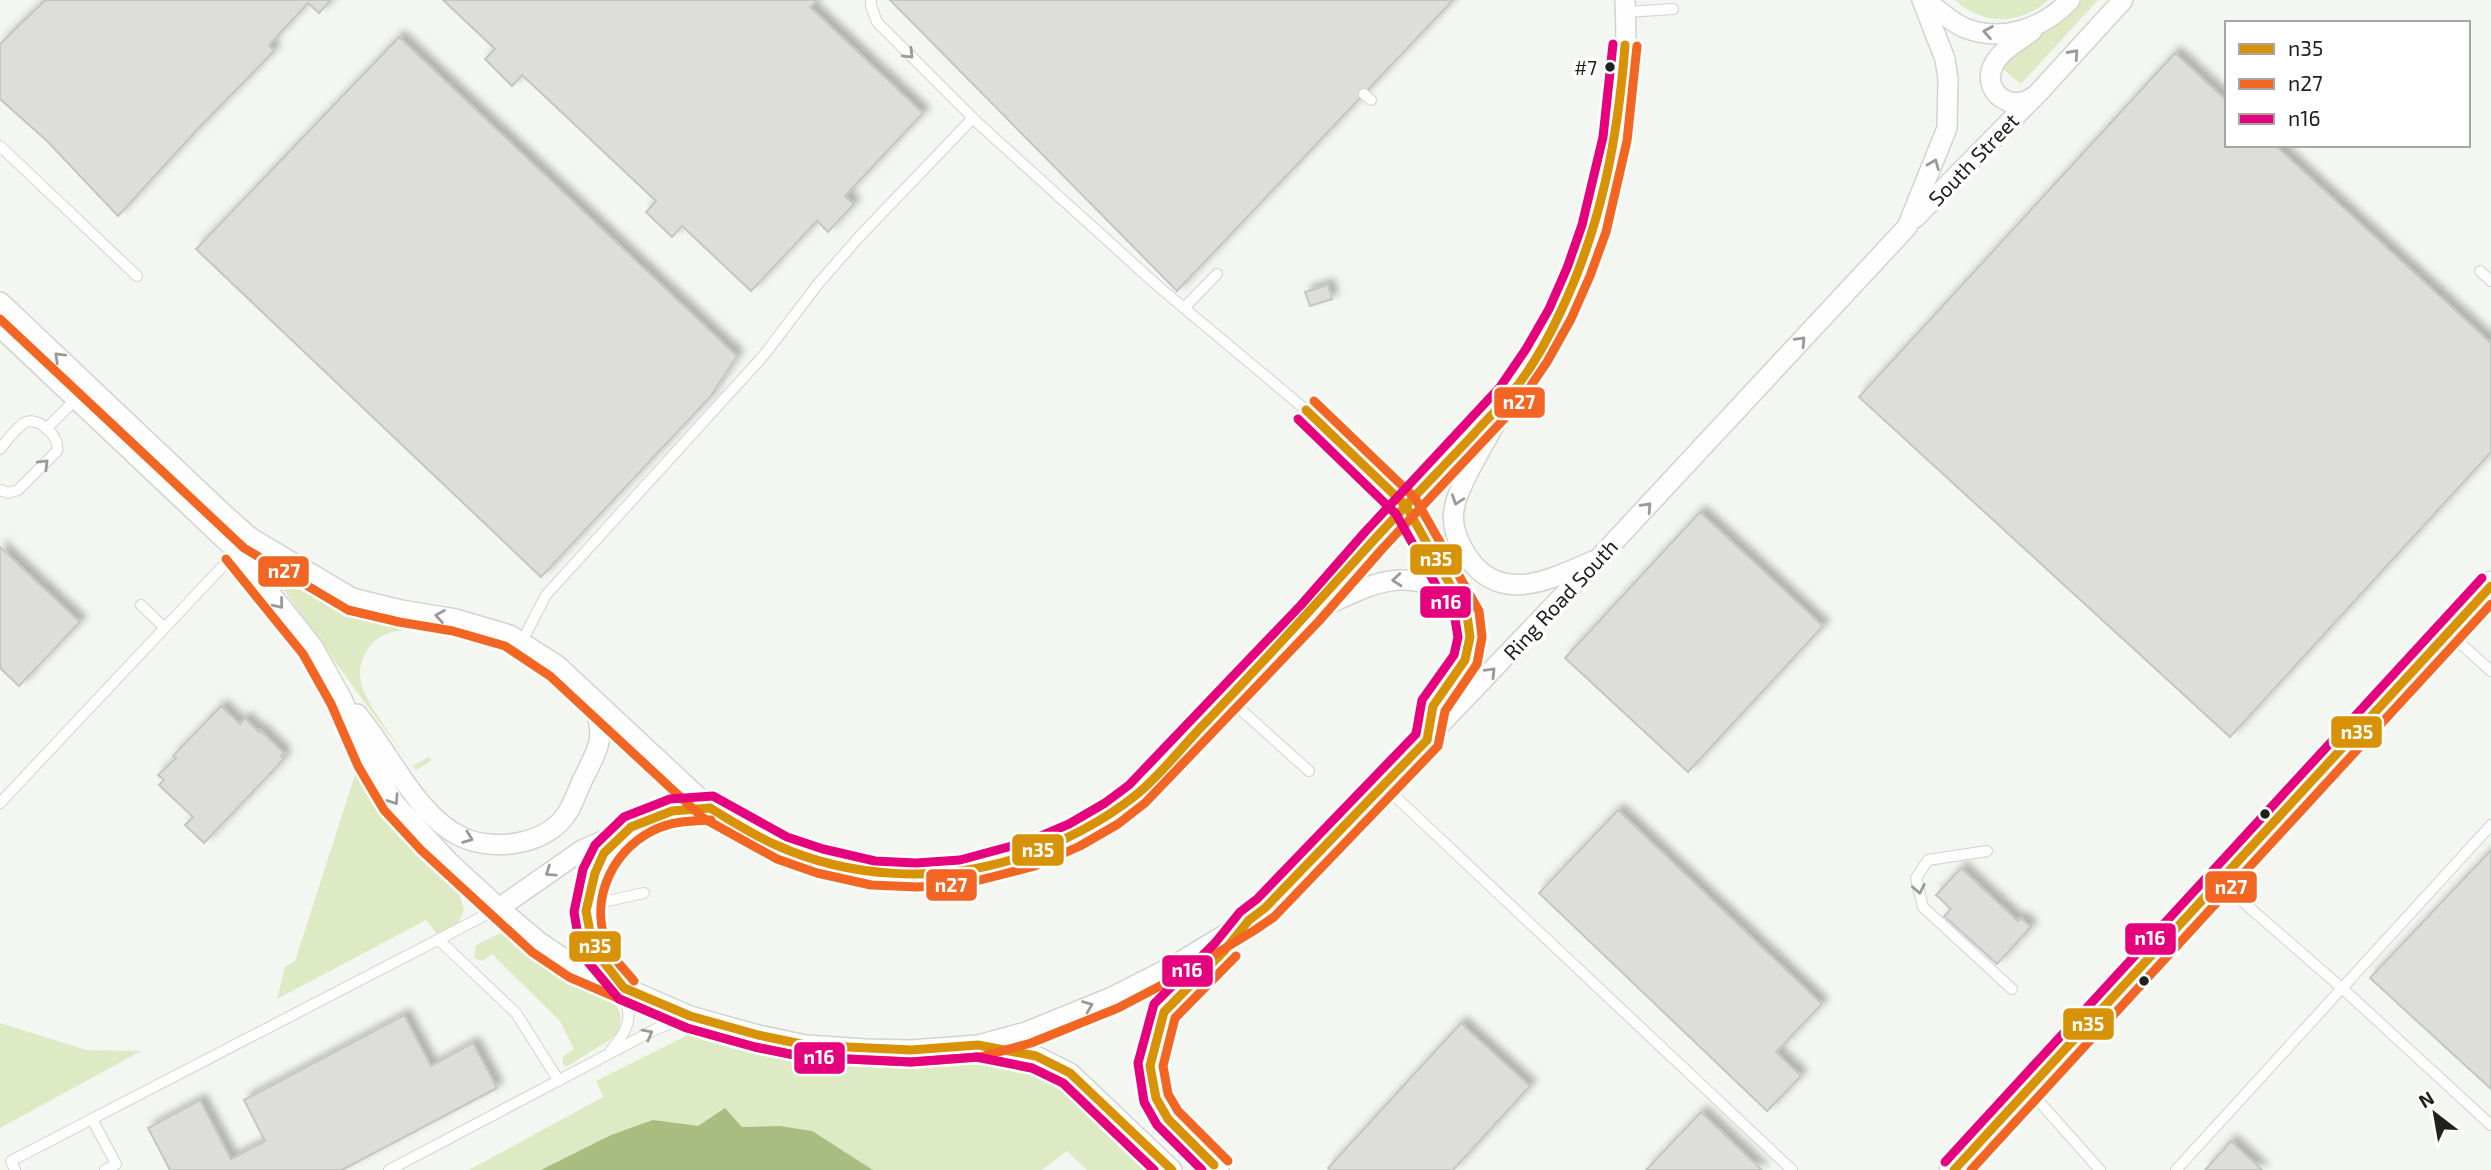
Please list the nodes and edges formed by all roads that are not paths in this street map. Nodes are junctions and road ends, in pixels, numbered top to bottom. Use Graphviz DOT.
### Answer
graph roads {
  1 [pos="871,0"];
  2 [pos="1923,0"];
  3 [pos="2070,0"];
  4 [pos="2123,0"];
  5 [pos="1625,6"];
  6 [pos="1672,9"];
  7 [pos="2038,26"];
  8 [pos="2039,92"];
  9 [pos="973,118"];
  10 [pos="0,146"];
  11 [pos="1907,227"];
  12 [pos="2480,271"];
  13 [pos="1217,274"];
  14 [pos="138,276"];
  15 [pos="2491,281"];
  16 [pos="0,302"];
  17 [pos="1184,308"];
  18 [pos="0,327"];
  19 [pos="1510,396"];
  20 [pos="76,399"];
  21 [pos="46,429"];
  22 [pos="0,449"];
  23 [pos="0,490"];
  24 [pos="1406,506"];
  25 [pos="237,551"];
  26 [pos="1600,558"];
  27 [pos="2491,586"];
  28 [pos="1460,601"];
  29 [pos="141,605"];
  30 [pos="1310,612"];
  31 [pos="164,627"];
  32 [pos="2448,633"];
  33 [pos="521,643"];
  34 [pos="2491,671"];
  35 [pos="590,697"];
  36 [pos="342,698"];
  37 [pos="1229,699"];
  38 [pos="1427,740"];
  39 [pos="1310,771"];
  40 [pos="1383,785"];
  41 [pos="0,803"];
  42 [pos="710,808"];
  43 [pos="2491,825"];
  44 [pos="631,827"];
  45 [pos="1987,851"];
  46 [pos="2219,882"];
  47 [pos="644,893"];
  48 [pos="499,908"];
  49 [pos="586,911"];
  50 [pos="1249,920"];
  51 [pos="439,940"];
  52 [pos="624,988"];
  53 [pos="2012,989"];
  54 [pos="2343,989"];
  55 [pos="690,1016"];
  56 [pos="978,1045"];
  57 [pos="607,1056"];
  58 [pos="559,1081"];
  59 [pos="2029,1089"];
  60 [pos="92,1119"];
  61 [pos="2491,1125"];
  62 [pos="15,1170"];
  63 [pos="105,1170"];
  64 [pos="389,1170"];
  65 [pos="1172,1170"];
  66 [pos="1219,1170"];
  67 [pos="1792,1170"];
  68 [pos="1954,1170"];
  69 [pos="2100,1170"];
  70 [pos="2176,1170"];
  1 -- 9 [label="lane, one-way"];
  7 -- 2 [label="street, South Street, one-way"];
  11 -- 2 [label="street, Ring Road South, one-way"];
  3 -- 7 [label="street, South Street"];
  8 -- 4 [label="street, South Street, one-way"];
  5 -- 6 [label="lane"];
  5 -- 19 [label="street"];
  7 -- 8 [label="street, South Street"];
  8 -- 11 [label="street, South Street"];
  9 -- 17 [label="lane"];
  9 -- 33 [label="lane"];
  10 -- 14 [label="lane"];
  26 -- 11 [label="street, Ring Road South, one-way"];
  12 -- 15 [label="lane"];
  13 -- 17 [label="lane"];
  33 -- 16 [label="street, one-way"];
  17 -- 24 [label="lane"];
  18 -- 20 [label="street"];
  19 -- 24 [label="street"];
  19 -- 26 [label="street, one-way"];
  20 -- 21 [label="lane"];
  20 -- 25 [label="street"];
  21 -- 22 [label="lane"];
  23 -- 21 [label="lane, one-way"];
  24 -- 28 [label="street"];
  24 -- 30 [label="street"];
  25 -- 31 [label="lane"];
  25 -- 36 [label="street, one-way"];
  38 -- 26 [label="street, Ring Road South, one-way"];
  27 -- 32 [label="main road"];
  28 -- 30 [label="street, one-way"];
  28 -- 38 [label="street"];
  29 -- 31 [label="lane"];
  30 -- 37 [label="street"];
  31 -- 41 [label="lane"];
  32 -- 34 [label="lane"];
  32 -- 46 [label="main road"];
  33 -- 35 [label="street"];
  36 -- 35 [label="street, one-way"];
  35 -- 42 [label="street"];
  36 -- 48 [label="street, one-way"];
  37 -- 39 [label="lane"];
  37 -- 42 [label="street"];
  38 -- 40 [label="street, Ring Road South"];
  40 -- 50 [label="street, Ring Road South"];
  40 -- 67 [label="lane"];
  42 -- 44 [label="street"];
  43 -- 54 [label="lane"];
  44 -- 48 [label="street, one-way"];
  44 -- 49 [label="street"];
  45 -- 53 [label="lane, one-way"];
  46 -- 54 [label="lane"];
  46 -- 59 [label="main road"];
  47 -- 49 [label="lane"];
  48 -- 51 [label="lane"];
  48 -- 52 [label="street"];
  49 -- 52 [label="street"];
  56 -- 50 [label="street, Ring Road South, one-way"];
  50 -- 66 [label="street"];
  51 -- 58 [label="lane"];
  51 -- 60 [label="lane"];
  52 -- 55 [label="street"];
  52 -- 57 [label="lane"];
  54 -- 61 [label="lane"];
  54 -- 70 [label="lane"];
  55 -- 56 [label="street"];
  57 -- 55 [label="lane, one-way"];
  56 -- 65 [label="street"];
  57 -- 58 [label="lane"];
  58 -- 64 [label="lane"];
  59 -- 68 [label="main road"];
  59 -- 69 [label="lane"];
  60 -- 62 [label="lane"];
  60 -- 63 [label="lane"];
}
